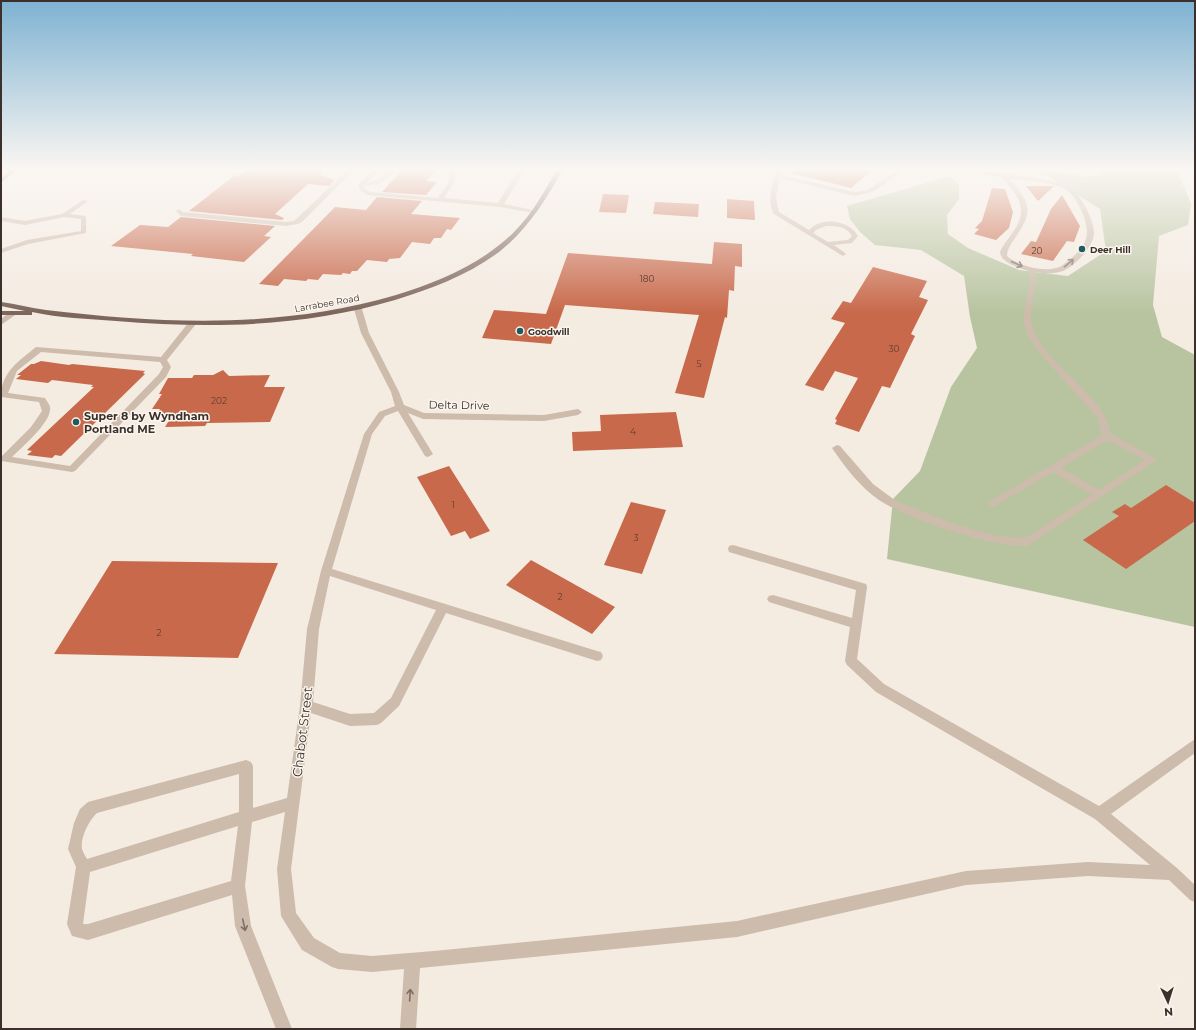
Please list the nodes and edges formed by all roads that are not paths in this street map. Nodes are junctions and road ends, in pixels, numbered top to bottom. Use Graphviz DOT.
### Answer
graph roads {
  1 [pos="54,217"];
  2 [pos="84,217"];
  3 [pos="213,217"];
  4 [pos="304,217"];
  5 [pos="528,217"];
  6 [pos="782,217"];
  7 [pos="1025,217"];
  8 [pos="1086,217"];
  9 [pos="1,219"];
  10 [pos="810,233"];
  11 [pos="829,244"];
  12 [pos="1,251"];
  13 [pos="843,254"];
  14 [pos="1032,269"];
  15 [pos="1,304"];
  16 [pos="358,309"];
  17 [pos="45,312"];
  18 [pos="1,313"];
  19 [pos="14,313"];
  20 [pos="1,323"];
  21 [pos="192,324"];
  22 [pos="163,360"];
  23 [pos="400,407"];
  24 [pos="578,412"];
  25 [pos="1107,436"];
  26 [pos="837,448"];
  27 [pos="428,454"];
  28 [pos="1054,468"];
  29 [pos="1098,494"];
  30 [pos="992,504"];
  31 [pos="733,549"];
  32 [pos="326,571"];
  33 [pos="772,599"];
  34 [pos="443,608"];
  35 [pos="856,624"];
  36 [pos="597,656"];
  37 [pos="306,706"];
  38 [pos="1195,745"];
  39 [pos="293,803"];
  40 [pos="1100,814"];
  41 [pos="246,817"];
  42 [pos="83,868"];
  43 [pos="1172,873"];
  44 [pos="238,886"];
  45 [pos="1195,895"];
  46 [pos="412,961"];
  47 [pos="284,1029"];
  48 [pos="408,1029"];
  1 -- 9 [label="street"];
  2 -- 12 [label="street"];
  3 -- 4 [label="street"];
  5 -- 16 [label="main road, Larrabee Road"];
  6 -- 10 [label="street"];
  7 -- 14 [label="street, one-way"];
  14 -- 8 [label="street, one-way"];
  10 -- 11 [label="street"];
  10 -- 11 [label="street"];
  11 -- 13 [label="street"];
  14 -- 25 [label="street"];
  15 -- 17 [label="main road, Larrabee Road"];
  16 -- 21 [label="main road, Larrabee Road"];
  16 -- 23 [label="street"];
  17 -- 19 [label="main road, Larrabee Road"];
  17 -- 21 [label="main road, Larrabee Road"];
  18 -- 19 [label="main road, Larrabee Road"];
  19 -- 20 [label="street"];
  21 -- 22 [label="street"];
  22 -- 22 [label="street"];
  23 -- 24 [label="street, Delta Drive"];
  23 -- 27 [label="street"];
  23 -- 32 [label="street, Chabot Street"];
  25 -- 28 [label="street"];
  25 -- 29 [label="street"];
  26 -- 29 [label="street"];
  28 -- 29 [label="street"];
  28 -- 30 [label="street"];
  31 -- 35 [label="street"];
  32 -- 34 [label="street"];
  32 -- 37 [label="street, Chabot Street"];
  33 -- 35 [label="street"];
  34 -- 36 [label="street"];
  34 -- 37 [label="street"];
  35 -- 40 [label="street"];
  37 -- 39 [label="street, Chabot Street"];
  38 -- 40 [label="street"];
  39 -- 41 [label="street"];
  39 -- 46 [label="street, Chabot Street"];
  40 -- 43 [label="street"];
  41 -- 42 [label="street"];
  41 -- 42 [label="street"];
  41 -- 44 [label="street"];
  42 -- 44 [label="street"];
  43 -- 45 [label="street"];
  43 -- 46 [label="street, Chabot Street"];
  44 -- 47 [label="street, one-way"];
  48 -- 46 [label="street, one-way"];
}
